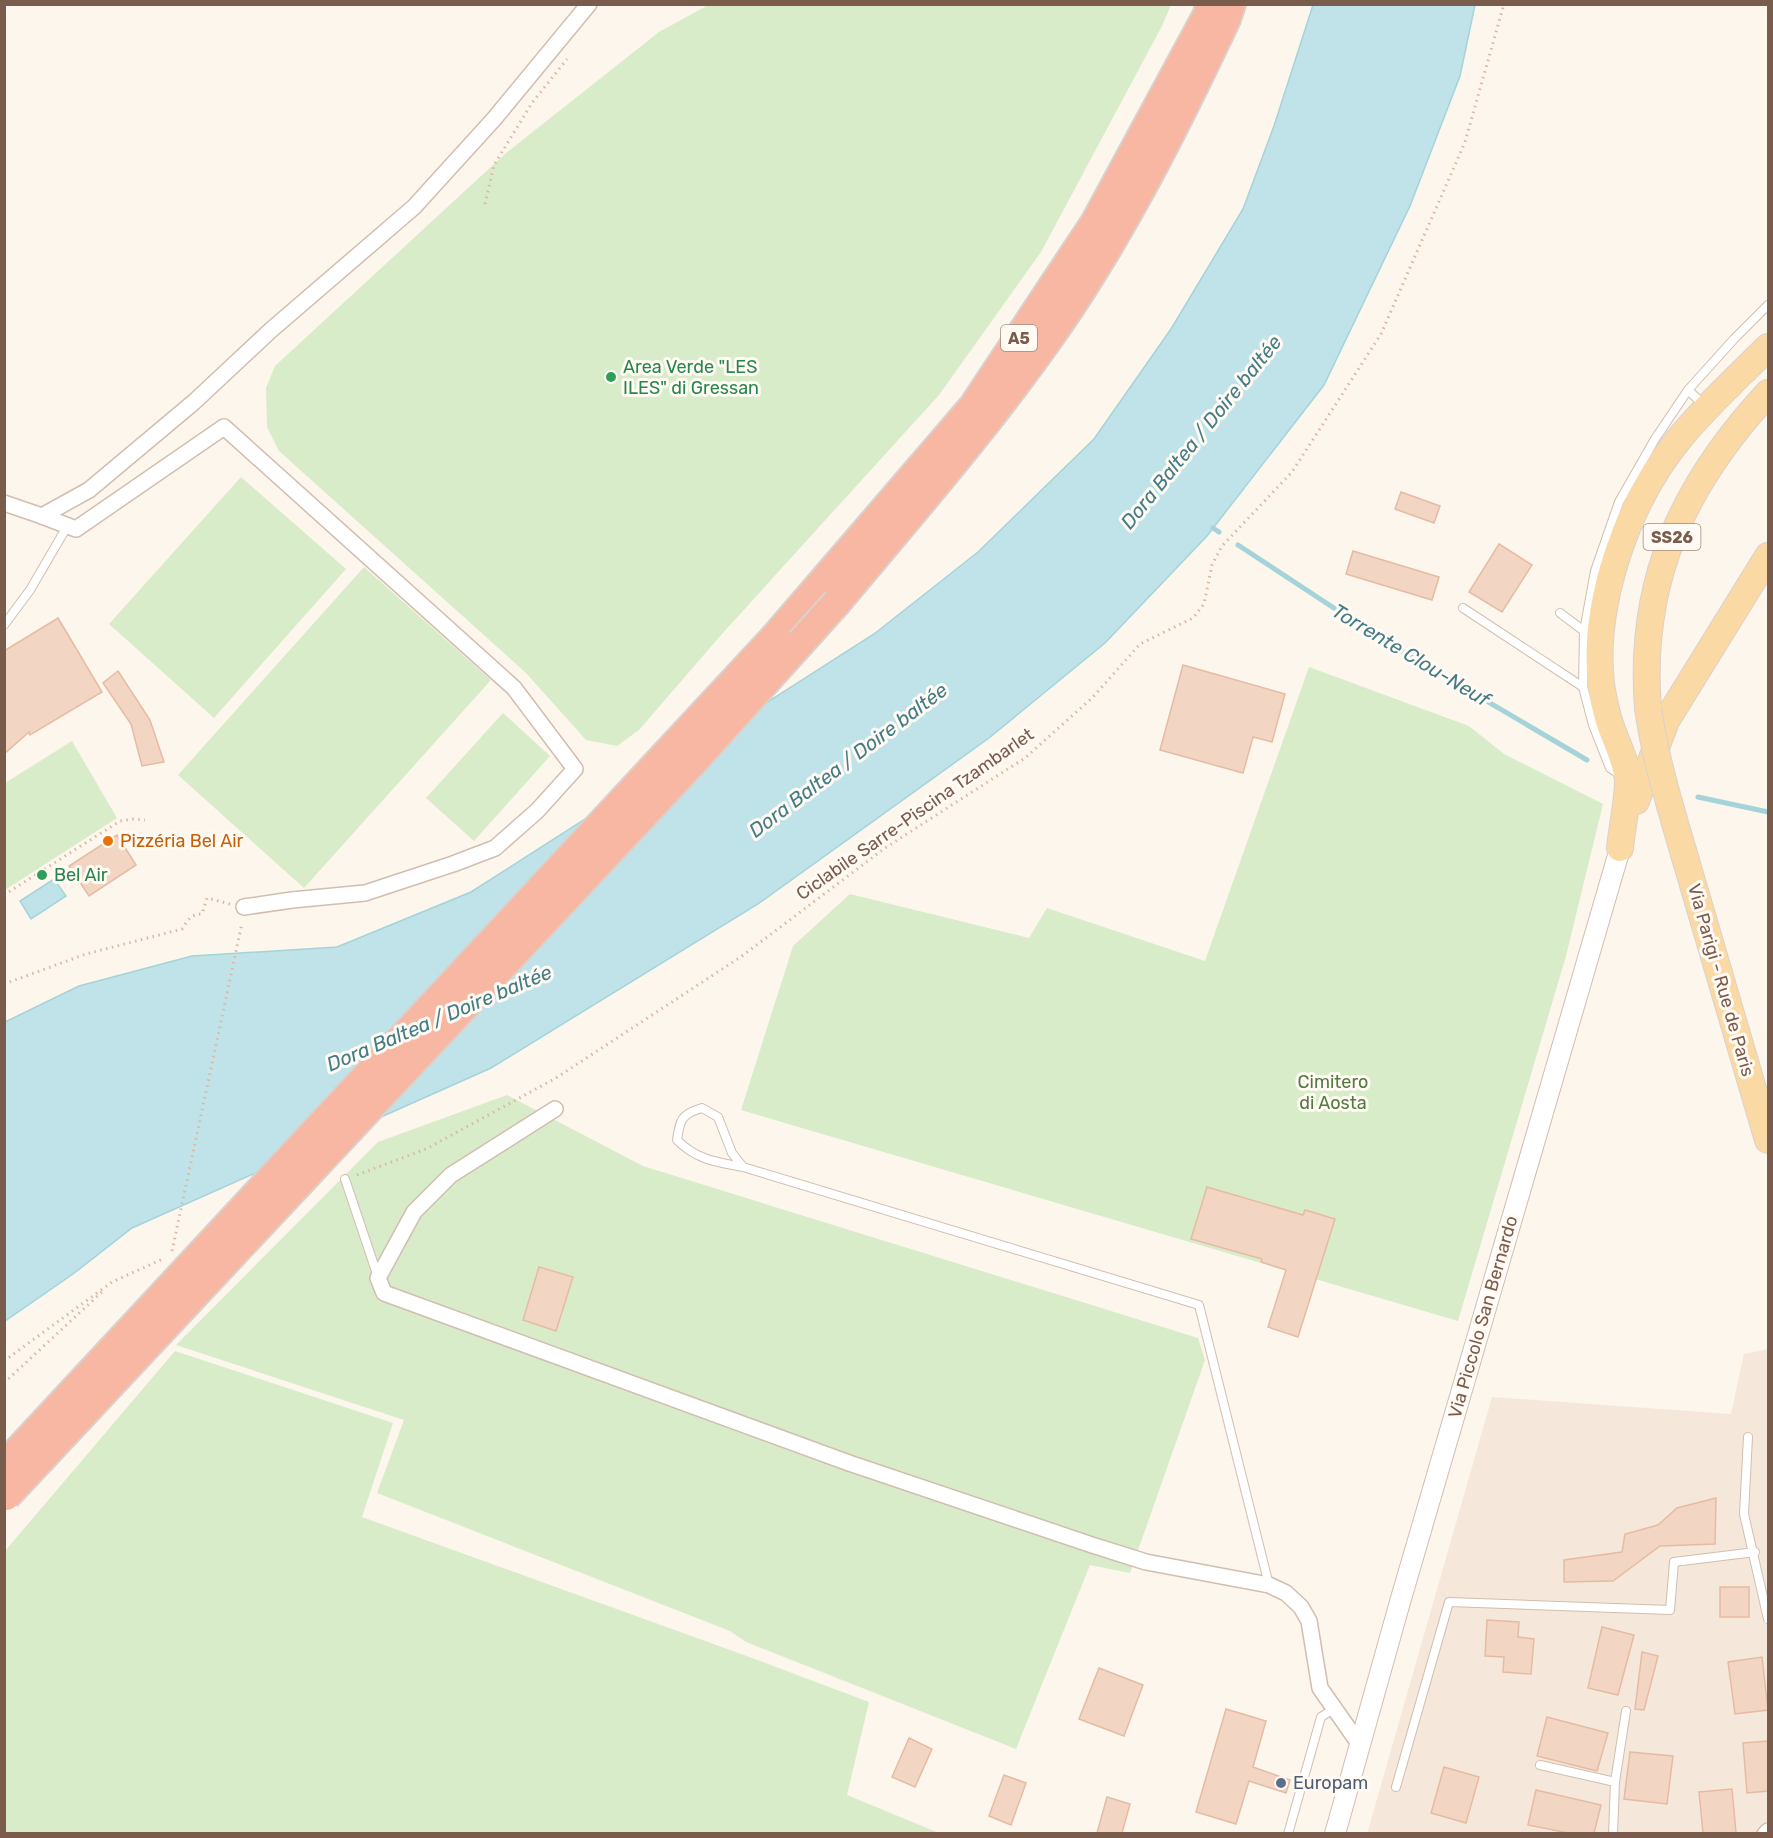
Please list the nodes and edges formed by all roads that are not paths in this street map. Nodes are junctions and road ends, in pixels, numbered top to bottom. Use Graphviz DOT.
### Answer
graph roads {
  1 [pos="589,4"];
  2 [pos="1210,4"];
  3 [pos="1231,4"];
  4 [pos="1768,305"];
  5 [pos="1768,347"];
  6 [pos="1688,390"];
  7 [pos="1768,393"];
  8 [pos="1707,408"];
  9 [pos="4,504"];
  10 [pos="42,516"];
  11 [pos="68,525"];
  12 [pos="1768,556"];
  13 [pos="1463,608"];
  14 [pos="1560,613"];
  15 [pos="4,625"];
  16 [pos="1584,631"];
  17 [pos="1583,687"];
  18 [pos="1620,752"];
  19 [pos="1653,756"];
  20 [pos="1635,790"];
  21 [pos="1620,849"];
  22 [pos="244,913"];
  23 [pos="555,1108"];
  24 [pos="1768,1140"];
  25 [pos="743,1167"];
  26 [pos="345,1179"];
  27 [pos="378,1278"];
  28 [pos="1748,1437"];
  29 [pos="4,1466"];
  30 [pos="5,1497"];
  31 [pos="1755,1552"];
  32 [pos="1269,1585"];
  33 [pos="1768,1619"];
  34 [pos="1335,1708"];
  35 [pos="1626,1711"];
  36 [pos="1360,1745"];
  37 [pos="1540,1765"];
  38 [pos="1615,1782"];
  39 [pos="1396,1787"];
  40 [pos="1768,1831"];
  41 [pos="1288,1833"];
  42 [pos="1335,1833"];
  43 [pos="1613,1833"];
  44 [pos="1765,1833"];
  1 -- 10 [label="street"];
  2 -- 29 [label="highway, A5, bridge"];
  3 -- 30 [label="highway, A5, bridge"];
  4 -- 6 [label="lane"];
  5 -- 8 [label="main road"];
  6 -- 8 [label="lane"];
  6 -- 16 [label="lane"];
  7 -- 24 [label="main road, Via Parigi - Rue de Paris / SS26, bridge"];
  8 -- 18 [label="main road"];
  9 -- 10 [label="street"];
  10 -- 11 [label="street"];
  11 -- 15 [label="lane"];
  11 -- 22 [label="street"];
  12 -- 19 [label="main road"];
  13 -- 17 [label="lane"];
  14 -- 16 [label="lane"];
  16 -- 17 [label="lane"];
  17 -- 20 [label="lane"];
  18 -- 19 [label="main road"];
  18 -- 20 [label="main road"];
  19 -- 20 [label="main road"];
  20 -- 21 [label="main road"];
  21 -- 36 [label="street, Via Piccolo San Bernardo"];
  23 -- 27 [label="street"];
  25 -- 25 [label="lane"];
  25 -- 32 [label="lane"];
  26 -- 27 [label="lane"];
  27 -- 32 [label="street"];
  28 -- 31 [label="lane"];
  31 -- 33 [label="lane"];
  31 -- 39 [label="lane"];
  32 -- 34 [label="street"];
  34 -- 36 [label="street"];
  34 -- 41 [label="lane"];
  35 -- 38 [label="lane"];
  36 -- 42 [label="street, Via Piccolo San Bernardo"];
  37 -- 38 [label="lane"];
  38 -- 43 [label="lane"];
  40 -- 44 [label="street"];
}
